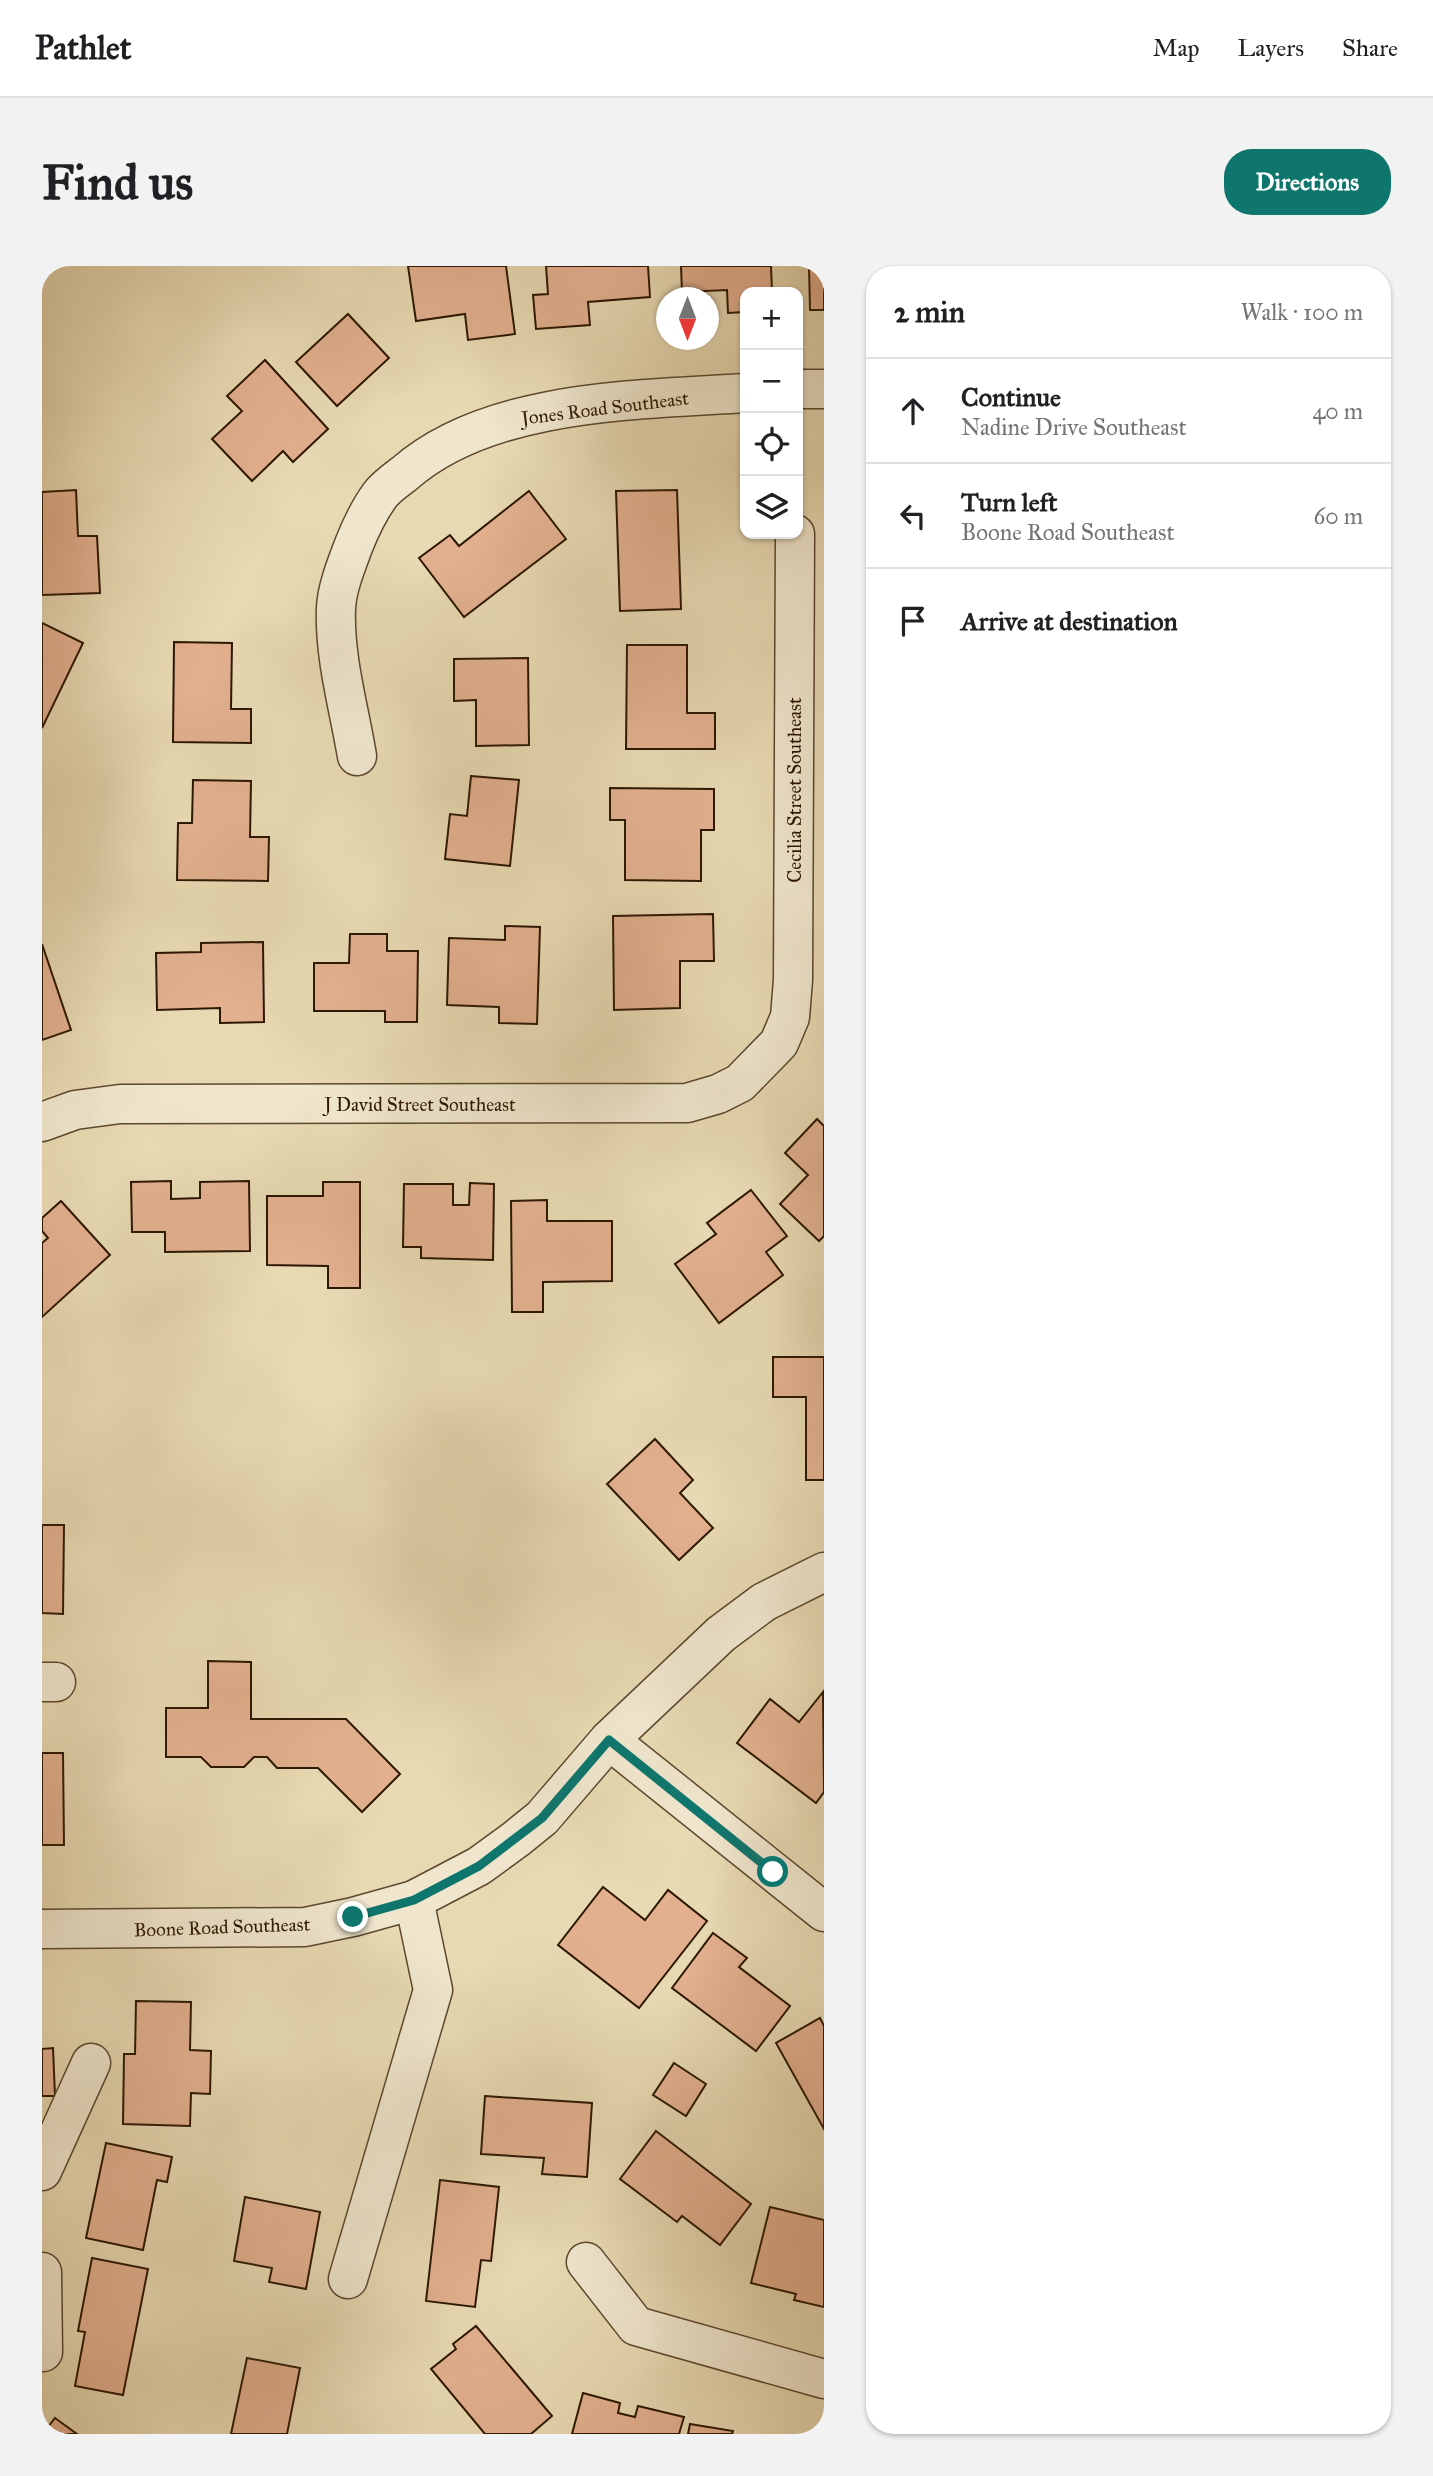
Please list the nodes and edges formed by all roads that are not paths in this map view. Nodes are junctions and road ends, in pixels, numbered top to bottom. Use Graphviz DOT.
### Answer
graph roads {
  1 [pos="803,389"];
  2 [pos="824,389"];
  3 [pos="740,393"];
  4 [pos="795,539"];
  5 [pos="357,756"];
  6 [pos="779,1043"];
  7 [pos="42,1122"];
  8 [pos="824,1572"];
  9 [pos="609,1740"];
  10 [pos="414,1900"];
  11 [pos="824,1912"];
  12 [pos="42,1929"];
  13 [pos="91,2063"];
  14 [pos="42,2171"];
  15 [pos="586,2262"];
  16 [pos="42,2272"];
  17 [pos="348,2279"];
  18 [pos="43,2352"];
  19 [pos="824,2379"];
  1 -- 2 [label="street"];
  3 -- 5 [label="street, Jones Road Southeast"];
  4 -- 6 [label="street, Cecilia Street Southeast"];
  6 -- 7 [label="street, J David Street Southeast"];
  8 -- 9 [label="street, Boone Road Southeast"];
  9 -- 10 [label="street, Boone Road Southeast"];
  9 -- 11 [label="street"];
  10 -- 12 [label="street, Boone Road Southeast"];
  10 -- 17 [label="street"];
  13 -- 14 [label="street"];
  15 -- 19 [label="street"];
  16 -- 18 [label="street"];
}
